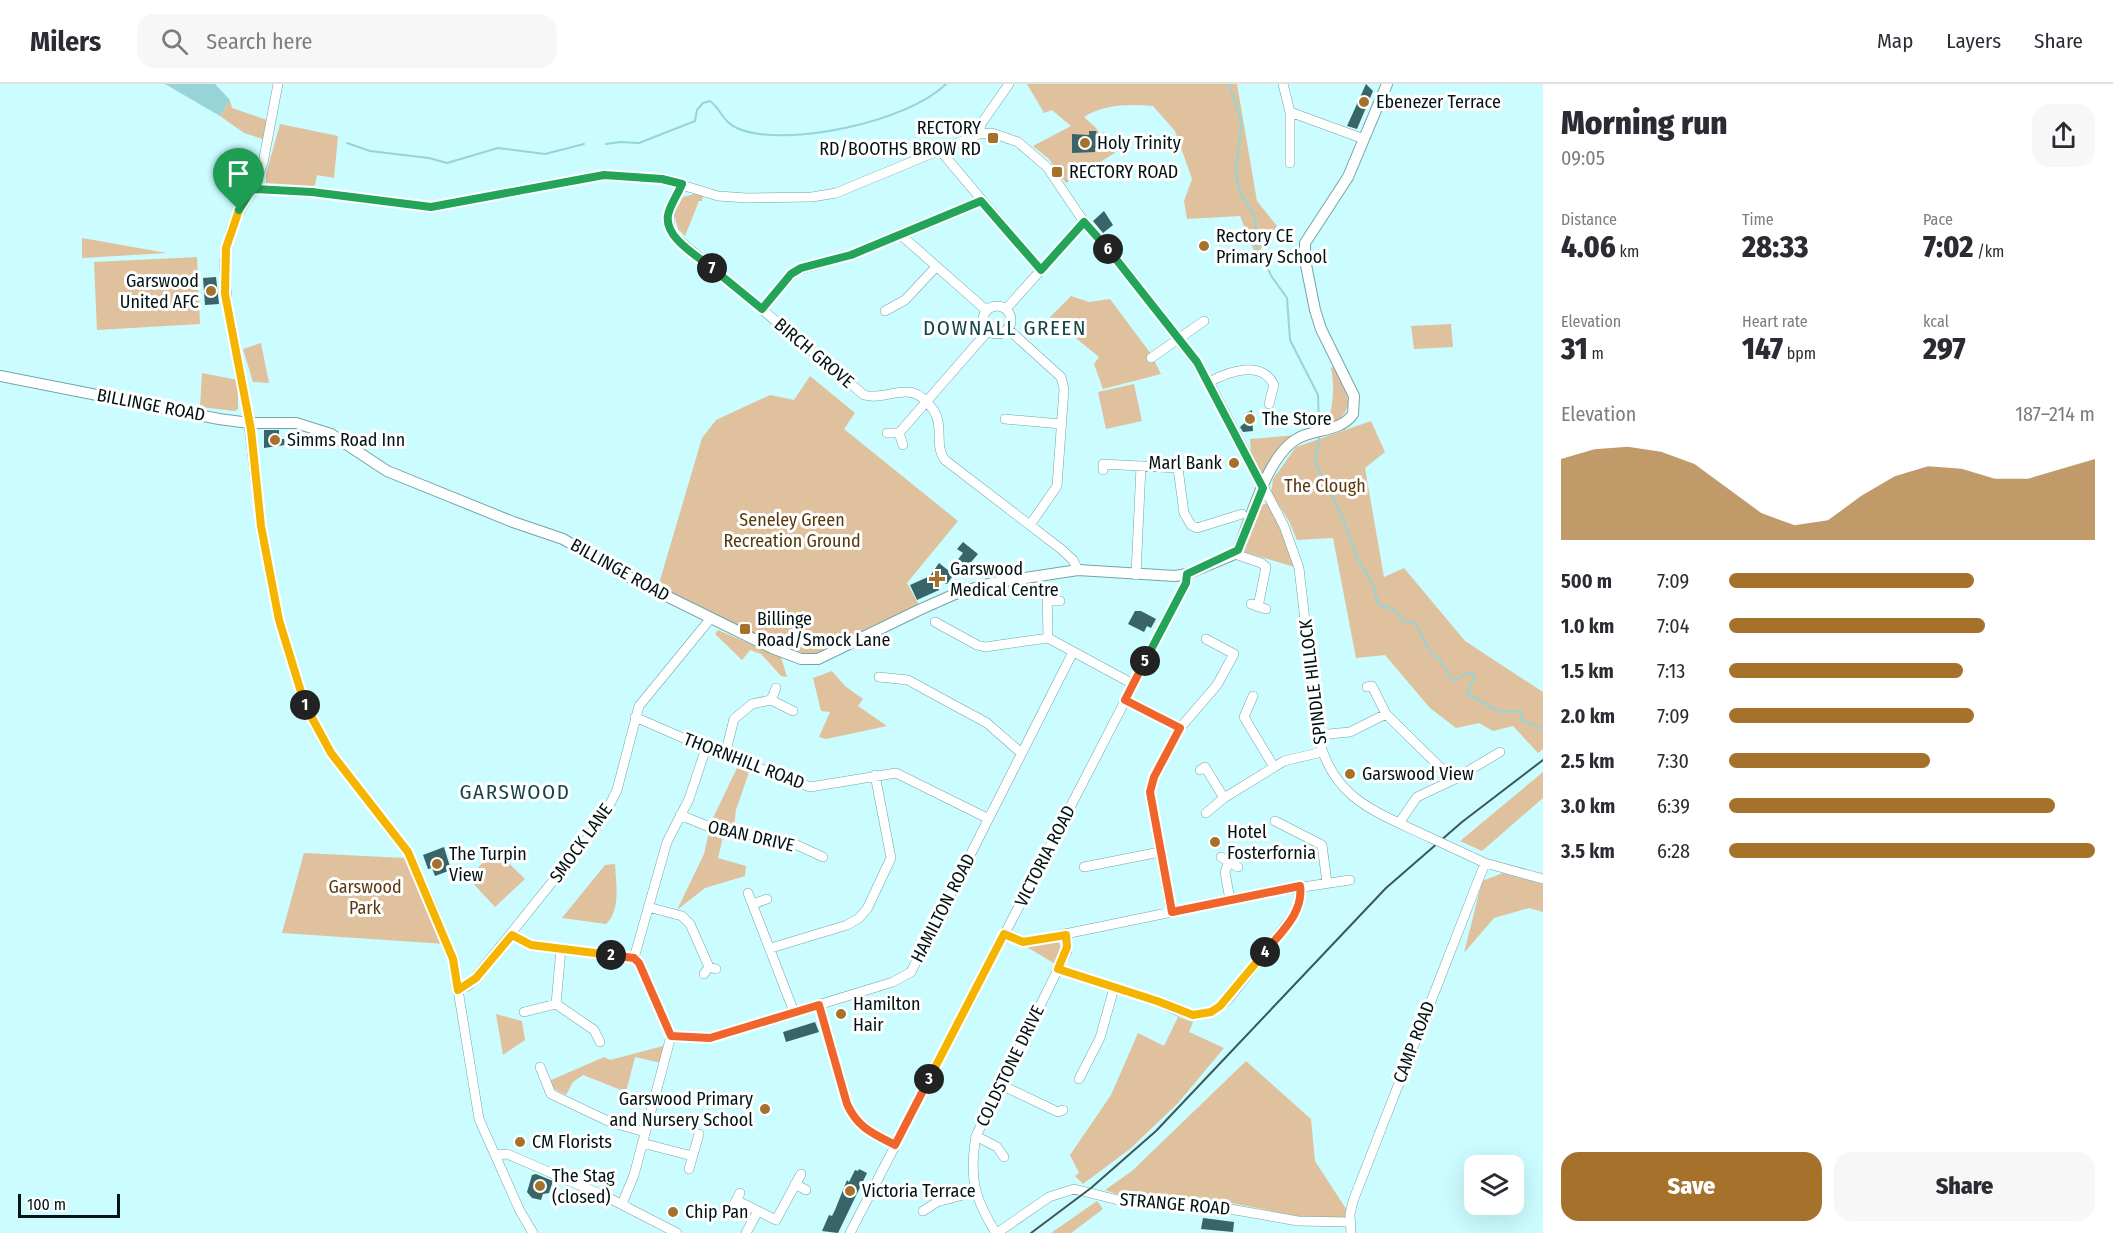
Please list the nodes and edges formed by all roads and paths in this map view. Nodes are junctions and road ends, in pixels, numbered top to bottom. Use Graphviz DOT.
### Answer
graph roads {
  1 [pos="278,84"];
  2 [pos="1009,84"];
  3 [pos="1283,84"];
  4 [pos="1384,85"];
  5 [pos="1290,112"];
  6 [pos="979,134"];
  7 [pos="1364,139"];
  8 [pos="941,148"];
  9 [pos="1290,163"];
  10 [pos="682,184"];
  11 [pos="252,189"];
  12 [pos="981,201"];
  13 [pos="1084,222"];
  14 [pos="902,236"];
  15 [pos="935,268"];
  16 [pos="1041,270"];
  17 [pos="762,309"];
  18 [pos="1006,309"];
  19 [pos="986,310"];
  20 [pos="885,311"];
  21 [pos="1204,321"];
  22 [pos="1008,329"];
  23 [pos="988,331"];
  24 [pos="1179,338"];
  25 [pos="1150,358"];
  26 [pos="0,376"];
  27 [pos="1209,382"];
  28 [pos="926,400"];
  29 [pos="1272,403"];
  30 [pos="1005,419"];
  31 [pos="249,423"];
  32 [pos="1061,424"];
  33 [pos="886,433"];
  34 [pos="899,433"];
  35 [pos="903,445"];
  36 [pos="1141,466"];
  37 [pos="1103,470"];
  38 [pos="1263,488"];
  39 [pos="1237,517"];
  40 [pos="1030,525"];
  41 [pos="1235,554"];
  42 [pos="1078,570"];
  43 [pos="1187,574"];
  44 [pos="1136,575"];
  45 [pos="1047,588"];
  46 [pos="1047,601"];
  47 [pos="1060,601"];
  48 [pos="1258,607"];
  49 [pos="949,616"];
  50 [pos="711,618"];
  51 [pos="1048,638"];
  52 [pos="1206,639"];
  53 [pos="1073,652"];
  54 [pos="1234,654"];
  55 [pos="1244,659"];
  56 [pos="890,667"];
  57 [pos="1133,684"];
  58 [pos="1366,687"];
  59 [pos="776,688"];
  60 [pos="771,700"];
  61 [pos="1125,700"];
  62 [pos="1254,700"];
  63 [pos="793,711"];
  64 [pos="1386,714"];
  65 [pos="635,717"];
  66 [pos="1180,728"];
  67 [pos="1318,735"];
  68 [pos="706,748"];
  69 [pos="1322,752"];
  70 [pos="1500,752"];
  71 [pos="1021,753"];
  72 [pos="725,755"];
  73 [pos="1202,767"];
  74 [pos="1274,767"];
  75 [pos="875,775"];
  76 [pos="1453,780"];
  77 [pos="1224,798"];
  78 [pos="1206,813"];
  79 [pos="680,815"];
  80 [pos="987,818"];
  81 [pos="1275,821"];
  82 [pos="1399,823"];
  83 [pos="1160,852"];
  84 [pos="823,857"];
  85 [pos="1089,862"];
  86 [pos="1485,863"];
  87 [pos="1238,867"];
  88 [pos="1354,878"];
  89 [pos="1543,879"];
  90 [pos="1327,883"];
  91 [pos="1300,886"];
  92 [pos="748,893"];
  93 [pos="767,899"];
  94 [pos="1230,900"];
  95 [pos="753,904"];
  96 [pos="648,907"];
  97 [pos="1172,912"];
  98 [pos="1004,934"];
  99 [pos="512,935"];
  100 [pos="1066,935"];
  101 [pos="771,948"];
  102 [pos="561,949"];
  103 [pos="634,958"];
  104 [pos="1058,969"];
  105 [pos="709,970"];
  106 [pos="1114,988"];
  107 [pos="458,990"];
  108 [pos="555,1004"];
  109 [pos="819,1005"];
  110 [pos="524,1011"];
  111 [pos="794,1012"];
  112 [pos="671,1036"];
  113 [pos="600,1042"];
  114 [pos="540,1067"];
  115 [pos="1080,1074"];
  116 [pos="999,1084"];
  117 [pos="551,1094"];
  118 [pos="556,1104"];
  119 [pos="1060,1113"];
  120 [pos="645,1132"];
  121 [pos="699,1134"];
  122 [pos="976,1136"];
  123 [pos="642,1143"];
  124 [pos="895,1145"];
  125 [pos="1003,1153"];
  126 [pos="495,1155"];
  127 [pos="692,1156"];
  128 [pos="689,1169"];
  129 [pos="801,1174"];
  130 [pos="795,1184"];
  131 [pos="806,1190"];
  132 [pos="975,1192"];
  133 [pos="736,1200"];
  134 [pos="622,1204"];
  135 [pos="758,1211"];
  136 [pos="923,1211"];
  137 [pos="1349,1222"];
  138 [pos="533,1233"];
  139 [pos="676,1233"];
  140 [pos="746,1233"];
  141 [pos="850,1233"];
  142 [pos="997,1233"];
  143 [pos="1350,1233"];
  1 -- 11 [label="street"];
  2 -- 6 [label="street"];
  3 -- 5 [label="street"];
  4 -- 7 [label="main road"];
  5 -- 7 [label="street"];
  5 -- 9 [label="street"];
  6 -- 8 [label="street"];
  6 -- 13 [label="street"];
  7 -- 38 [label="main road"];
  8 -- 10 [label="street"];
  8 -- 12 [label="street"];
  10 -- 11 [label="street"];
  10 -- 17 [label="street, BIRCH GROVE"];
  11 -- 31 [label="street"];
  12 -- 14 [label="street"];
  12 -- 16 [label="street"];
  13 -- 16 [label="street"];
  13 -- 24 [label="street"];
  14 -- 15 [label="street"];
  14 -- 17 [label="street"];
  15 -- 19 [label="street"];
  15 -- 20 [label="street"];
  16 -- 18 [label="street"];
  17 -- 28 [label="street, BIRCH GROVE"];
  18 -- 19 [label="street"];
  18 -- 22 [label="street"];
  19 -- 23 [label="street"];
  21 -- 24 [label="street"];
  22 -- 23 [label="street"];
  22 -- 32 [label="street"];
  23 -- 28 [label="street"];
  24 -- 25 [label="street"];
  24 -- 27 [label="street"];
  26 -- 31 [label="main road, BILLINGE ROAD"];
  27 -- 29 [label="street"];
  27 -- 38 [label="street"];
  28 -- 34 [label="street"];
  28 -- 40 [label="street"];
  30 -- 32 [label="street"];
  31 -- 50 [label="main road, BILLINGE ROAD"];
  31 -- 107 [label="street"];
  32 -- 40 [label="street"];
  33 -- 34 [label="street"];
  34 -- 35 [label="street"];
  36 -- 37 [label="street"];
  36 -- 39 [label="street"];
  36 -- 44 [label="street"];
  38 -- 41 [label="main road"];
  38 -- 67 [label="street, SPINDLE HILLOCK"];
  40 -- 42 [label="street"];
  41 -- 43 [label="main road, BILLINGE ROAD"];
  41 -- 48 [label="street"];
  42 -- 44 [label="main road, BILLINGE ROAD"];
  42 -- 50 [label="main road, BILLINGE ROAD"];
  43 -- 44 [label="main road, BILLINGE ROAD"];
  43 -- 57 [label="street, VICTORIA ROAD"];
  45 -- 46 [label="street"];
  46 -- 47 [label="street"];
  46 -- 51 [label="street"];
  49 -- 51 [label="street"];
  50 -- 65 [label="street, SMOCK LANE"];
  51 -- 53 [label="street"];
  52 -- 54 [label="street"];
  53 -- 57 [label="street"];
  53 -- 71 [label="street, HAMILTON ROAD"];
  54 -- 55 [label="street"];
  54 -- 66 [label="street"];
  56 -- 71 [label="street"];
  57 -- 61 [label="street, VICTORIA ROAD"];
  58 -- 64 [label="street"];
  59 -- 60 [label="street"];
  60 -- 63 [label="street"];
  60 -- 72 [label="street"];
  61 -- 66 [label="street"];
  61 -- 98 [label="street, VICTORIA ROAD"];
  62 -- 74 [label="street"];
  64 -- 67 [label="street"];
  64 -- 76 [label="street"];
  65 -- 68 [label="street, THORNHILL ROAD"];
  65 -- 99 [label="street, SMOCK LANE"];
  66 -- 83 [label="street"];
  67 -- 69 [label="street, SPINDLE HILLOCK"];
  68 -- 72 [label="street, THORNHILL ROAD"];
  68 -- 79 [label="street"];
  69 -- 74 [label="street"];
  69 -- 82 [label="street, SPINDLE HILLOCK"];
  70 -- 76 [label="street"];
  71 -- 80 [label="street, HAMILTON ROAD"];
  72 -- 75 [label="street, THORNHILL ROAD"];
  73 -- 77 [label="street"];
  74 -- 77 [label="street"];
  75 -- 80 [label="street, THORNHILL ROAD"];
  75 -- 101 [label="street"];
  76 -- 82 [label="street"];
  77 -- 78 [label="street"];
  79 -- 84 [label="street, OBAN DRIVE"];
  79 -- 96 [label="street"];
  80 -- 109 [label="street, HAMILTON ROAD"];
  81 -- 90 [label="street"];
  82 -- 86 [label="street, SPINDLE HILLOCK, bridge"];
  83 -- 85 [label="street"];
  83 -- 97 [label="street"];
  86 -- 89 [label="street, SPINDLE HILLOCK"];
  86 -- 137 [label="street, CAMP ROAD"];
  87 -- 94 [label="street"];
  88 -- 90 [label="street"];
  90 -- 91 [label="street"];
  91 -- 94 [label="street"];
  91 -- 106 [label="street"];
  92 -- 95 [label="street"];
  93 -- 95 [label="street"];
  94 -- 97 [label="street"];
  95 -- 101 [label="street"];
  96 -- 103 [label="street"];
  96 -- 105 [label="street"];
  97 -- 100 [label="street"];
  98 -- 100 [label="street"];
  98 -- 124 [label="street, VICTORIA ROAD"];
  99 -- 102 [label="street"];
  99 -- 107 [label="street, SMOCK LANE"];
  100 -- 104 [label="street, COLDSTONE DRIVE"];
  101 -- 111 [label="street"];
  102 -- 103 [label="street"];
  102 -- 108 [label="street"];
  103 -- 112 [label="street"];
  104 -- 106 [label="street"];
  104 -- 116 [label="street, COLDSTONE DRIVE"];
  106 -- 115 [label="street"];
  107 -- 126 [label="street"];
  108 -- 110 [label="street"];
  108 -- 113 [label="street"];
  109 -- 111 [label="street, HAMILTON ROAD"];
  109 -- 124 [label="street"];
  111 -- 112 [label="street, HAMILTON ROAD"];
  112 -- 120 [label="street"];
  114 -- 117 [label="street"];
  116 -- 119 [label="street"];
  116 -- 122 [label="street, COLDSTONE DRIVE"];
  117 -- 118 [label="street"];
  117 -- 120 [label="street"];
  120 -- 123 [label="street"];
  121 -- 127 [label="street"];
  122 -- 125 [label="street"];
  122 -- 132 [label="street, COLDSTONE DRIVE"];
  123 -- 127 [label="street"];
  123 -- 134 [label="street"];
  124 -- 141 [label="street, VICTORIA ROAD"];
  126 -- 134 [label="street"];
  126 -- 138 [label="street"];
  127 -- 128 [label="street"];
  129 -- 130 [label="street"];
  130 -- 131 [label="street"];
  130 -- 135 [label="street"];
  132 -- 136 [label="street"];
  132 -- 142 [label="street, COLDSTONE DRIVE"];
  133 -- 135 [label="street"];
  134 -- 139 [label="street"];
  135 -- 140 [label="street"];
  137 -- 142 [label="street, STRANGE ROAD"];
  137 -- 143 [label="street, CAMP ROAD"];
}
